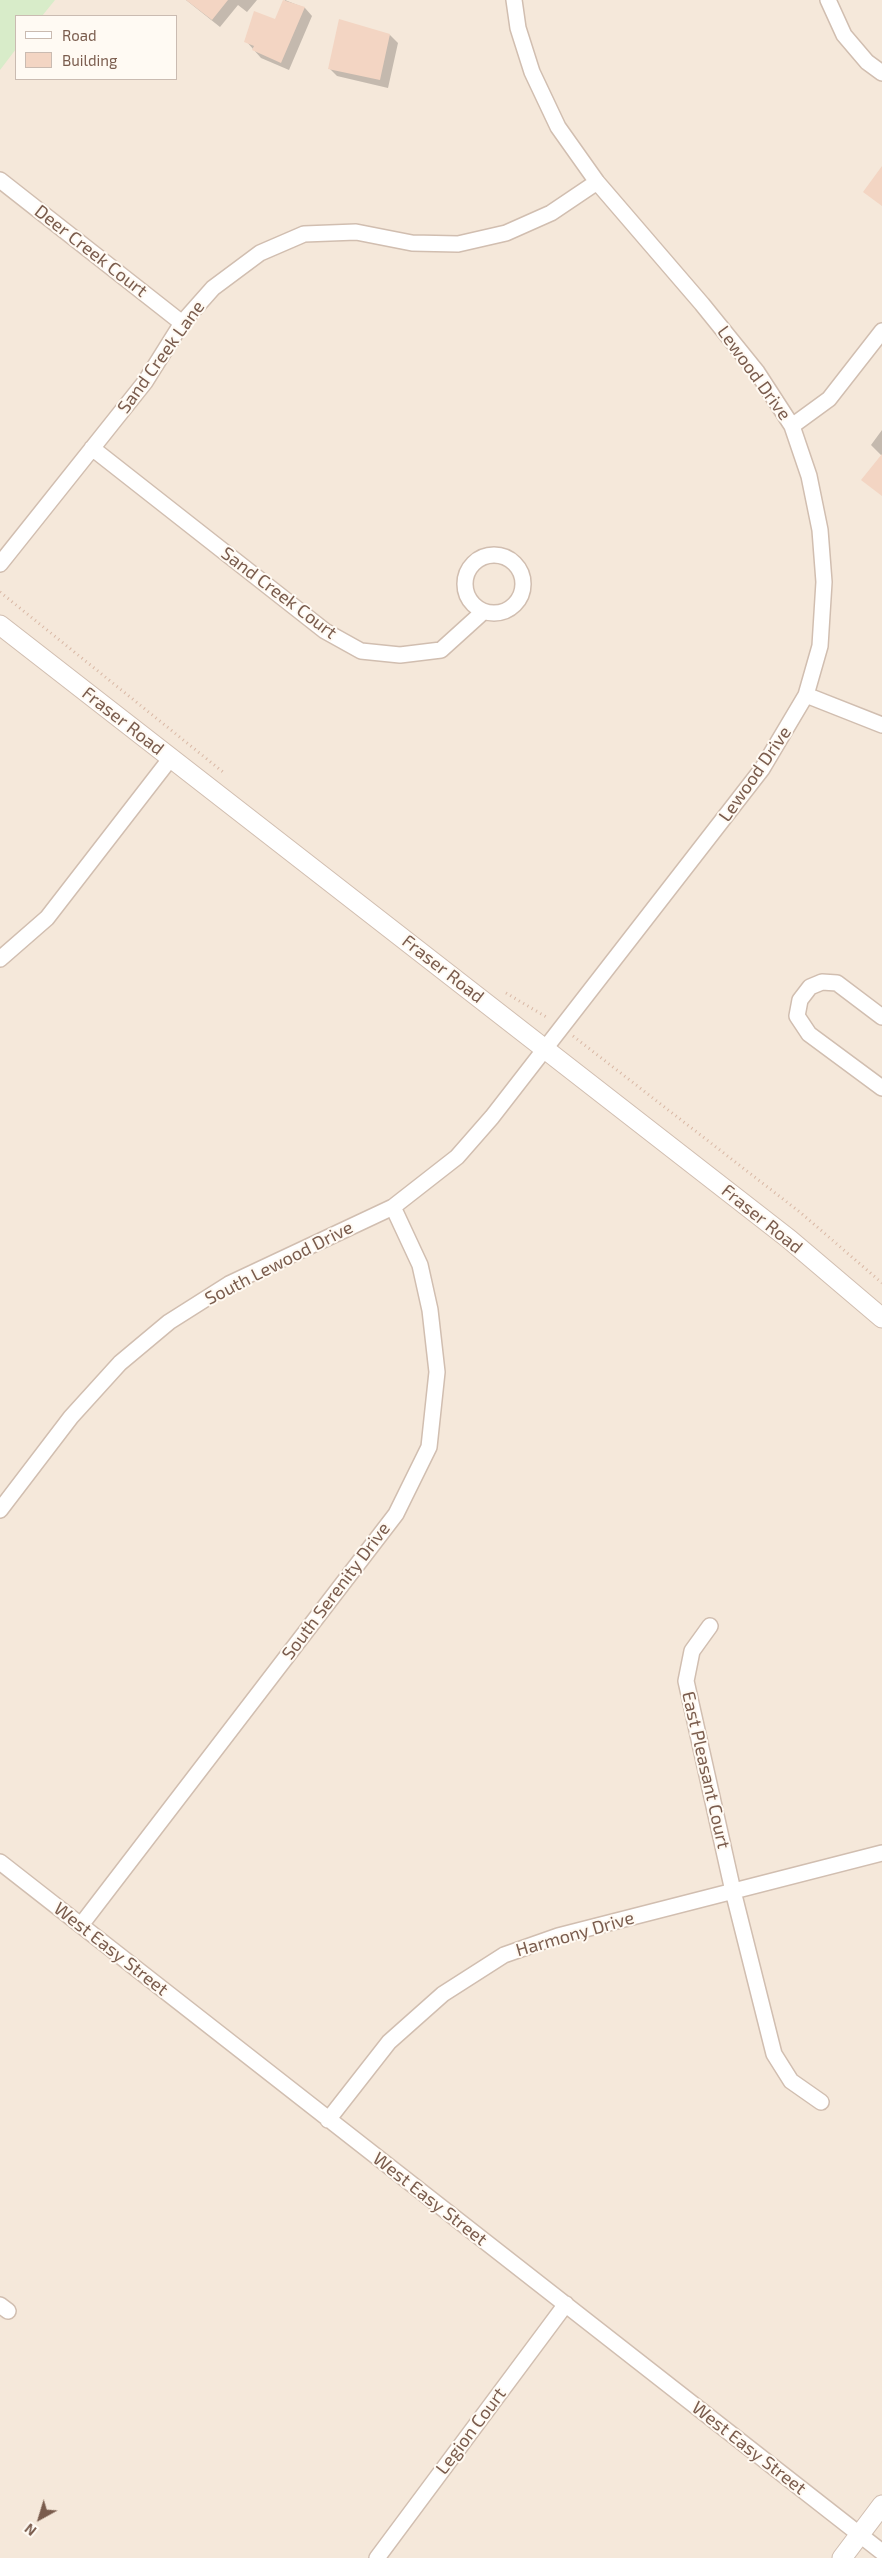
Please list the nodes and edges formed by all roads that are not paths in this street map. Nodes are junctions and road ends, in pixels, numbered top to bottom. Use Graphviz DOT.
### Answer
graph roads {
  1 [pos="514,0"];
  2 [pos="828,0"];
  3 [pos="882,73"];
  4 [pos="0,180"];
  5 [pos="597,182"];
  6 [pos="182,323"];
  7 [pos="882,331"];
  8 [pos="792,426"];
  9 [pos="92,448"];
  10 [pos="0,564"];
  11 [pos="483,612"];
  12 [pos="0,625"];
  13 [pos="806,696"];
  14 [pos="882,725"];
  15 [pos="170,759"];
  16 [pos="0,959"];
  17 [pos="882,1017"];
  18 [pos="545,1048"];
  19 [pos="882,1088"];
  20 [pos="393,1207"];
  21 [pos="882,1318"];
  22 [pos="0,1510"];
  23 [pos="710,1626"];
  24 [pos="882,1853"];
  25 [pos="0,1862"];
  26 [pos="733,1891"];
  27 [pos="81,1925"];
  28 [pos="820,2102"];
  29 [pos="328,2120"];
  30 [pos="566,2304"];
  31 [pos="882,2505"];
  32 [pos="860,2535"];
  33 [pos="882,2552"];
  34 [pos="377,2558"];
  35 [pos="842,2558"];
  1 -- 5 [label="street, Lewood Drive"];
  2 -- 3 [label="street"];
  4 -- 6 [label="street, Deer Creek Court"];
  5 -- 6 [label="street, Sand Creek Lane"];
  5 -- 8 [label="street, Lewood Drive"];
  6 -- 9 [label="street, Sand Creek Lane"];
  7 -- 8 [label="street"];
  8 -- 13 [label="street, Lewood Drive"];
  9 -- 10 [label="street, Sand Creek Lane"];
  9 -- 11 [label="street, Sand Creek Court"];
  12 -- 15 [label="street, Fraser Road"];
  13 -- 14 [label="street"];
  13 -- 18 [label="street, Lewood Drive"];
  15 -- 16 [label="street"];
  15 -- 18 [label="street, Fraser Road"];
  17 -- 19 [label="street"];
  18 -- 20 [label="street, South Lewood Drive"];
  18 -- 21 [label="street, Fraser Road"];
  20 -- 22 [label="street, South Lewood Drive"];
  20 -- 27 [label="street, South Serenity Drive"];
  23 -- 26 [label="street, East Pleasant Court"];
  24 -- 26 [label="street, Harmony Drive"];
  25 -- 27 [label="street, West Easy Street"];
  26 -- 28 [label="street, East Pleasant Court"];
  26 -- 29 [label="street, Harmony Drive"];
  27 -- 29 [label="street, West Easy Street"];
  29 -- 30 [label="street, West Easy Street"];
  30 -- 32 [label="street, West Easy Street"];
  30 -- 34 [label="street, Legion Court"];
  31 -- 32 [label="street"];
  32 -- 33 [label="street, West Easy Street"];
  32 -- 35 [label="street"];
}
